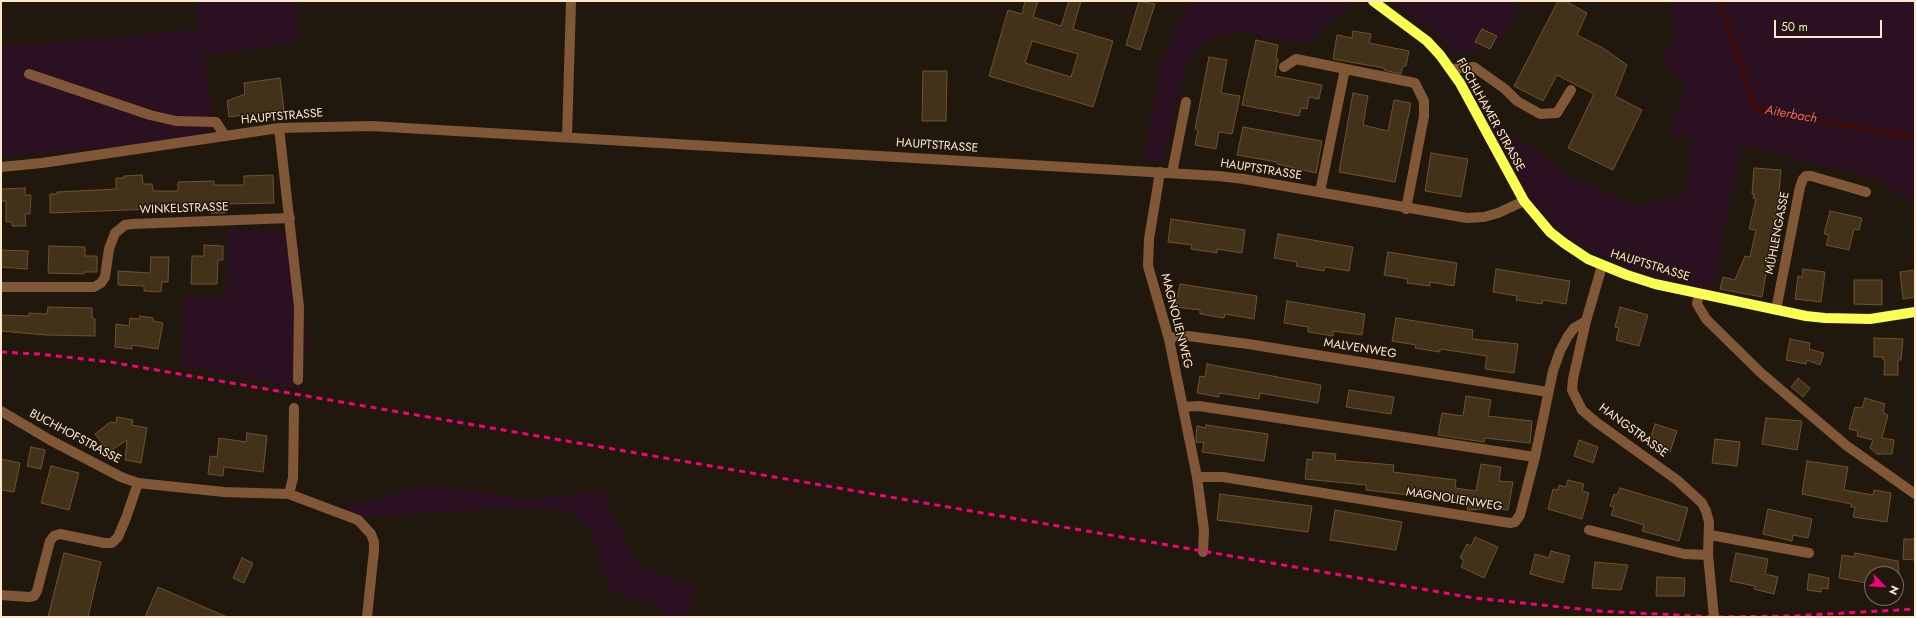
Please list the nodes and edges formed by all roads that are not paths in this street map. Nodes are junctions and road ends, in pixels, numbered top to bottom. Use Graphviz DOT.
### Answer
graph roads {
  1 [pos="571,1"];
  2 [pos="1373,1"];
  3 [pos="1284,67"];
  4 [pos="1344,69"];
  5 [pos="1451,69"];
  6 [pos="29,74"];
  7 [pos="1571,90"];
  8 [pos="1186,102"];
  9 [pos="279,128"];
  10 [pos="225,136"];
  11 [pos="567,137"];
  12 [pos="1,166"];
  13 [pos="1160,172"];
  14 [pos="1172,173"];
  15 [pos="1320,192"];
  16 [pos="1866,192"];
  17 [pos="1524,201"];
  18 [pos="1406,209"];
  19 [pos="290,218"];
  20 [pos="1602,266"];
  21 [pos="1,287"];
  22 [pos="1699,294"];
  23 [pos="1776,310"];
  24 [pos="1915,312"];
  25 [pos="1586,321"];
  26 [pos="1169,339"];
  27 [pos="298,380"];
  28 [pos="1548,392"];
  29 [pos="1183,407"];
  30 [pos="294,408"];
  31 [pos="1,411"];
  32 [pos="1535,457"];
  33 [pos="1197,477"];
  34 [pos="138,483"];
  35 [pos="289,494"];
  36 [pos="1915,494"];
  37 [pos="1589,530"];
  38 [pos="1710,535"];
  39 [pos="1203,552"];
  40 [pos="1809,553"];
  41 [pos="1708,555"];
  42 [pos="1,596"];
  43 [pos="367,617"];
  44 [pos="1714,617"];
  1 -- 11 [label="street"];
  2 -- 5 [label="main road, FISCHLHAMER STRASSE"];
  3 -- 4 [label="street"];
  4 -- 15 [label="street"];
  4 -- 18 [label="street"];
  5 -- 7 [label="street"];
  5 -- 17 [label="main road, FISCHLHAMER STRASSE"];
  6 -- 10 [label="street"];
  8 -- 14 [label="street"];
  9 -- 10 [label="street, HAUPTSTRASSE"];
  9 -- 11 [label="street, HAUPTSTRASSE"];
  9 -- 19 [label="street"];
  10 -- 12 [label="street, HAUPTSTRASSE"];
  11 -- 13 [label="street, HAUPTSTRASSE"];
  13 -- 14 [label="street, HAUPTSTRASSE"];
  13 -- 26 [label="street, MAGNOLIENWEG"];
  14 -- 15 [label="street, HAUPTSTRASSE"];
  15 -- 18 [label="street, HAUPTSTRASSE"];
  16 -- 23 [label="street, MÜHLENGASSE"];
  17 -- 18 [label="street, HAUPTSTRASSE"];
  17 -- 20 [label="main road, HAUPTSTRASSE"];
  19 -- 21 [label="street, WINKELSTRASSE"];
  19 -- 27 [label="street"];
  20 -- 22 [label="main road, HAUPTSTRASSE"];
  20 -- 25 [label="street, HANGSTRASSE"];
  22 -- 23 [label="main road, HAUPTSTRASSE"];
  22 -- 36 [label="street"];
  23 -- 24 [label="main road, HAUPTSTRASSE"];
  25 -- 28 [label="street, MAGNOLIENWEG"];
  25 -- 38 [label="street, HANGSTRASSE"];
  26 -- 28 [label="street, MALVENWEG"];
  26 -- 29 [label="street, MAGNOLIENWEG"];
  28 -- 32 [label="street, MAGNOLIENWEG"];
  29 -- 32 [label="street"];
  29 -- 33 [label="street, MAGNOLIENWEG"];
  30 -- 35 [label="street"];
  31 -- 34 [label="street, BUCHHOFSTRASSE"];
  32 -- 33 [label="street, MAGNOLIENWEG"];
  33 -- 39 [label="street, MAGNOLIENWEG"];
  34 -- 35 [label="street, BUCHHOFSTRASSE"];
  34 -- 42 [label="street"];
  35 -- 43 [label="street, BUCHHOFSTRASSE"];
  37 -- 41 [label="street"];
  38 -- 40 [label="street"];
  38 -- 41 [label="street, HANGSTRASSE"];
  41 -- 44 [label="street, HANGSTRASSE"];
}
